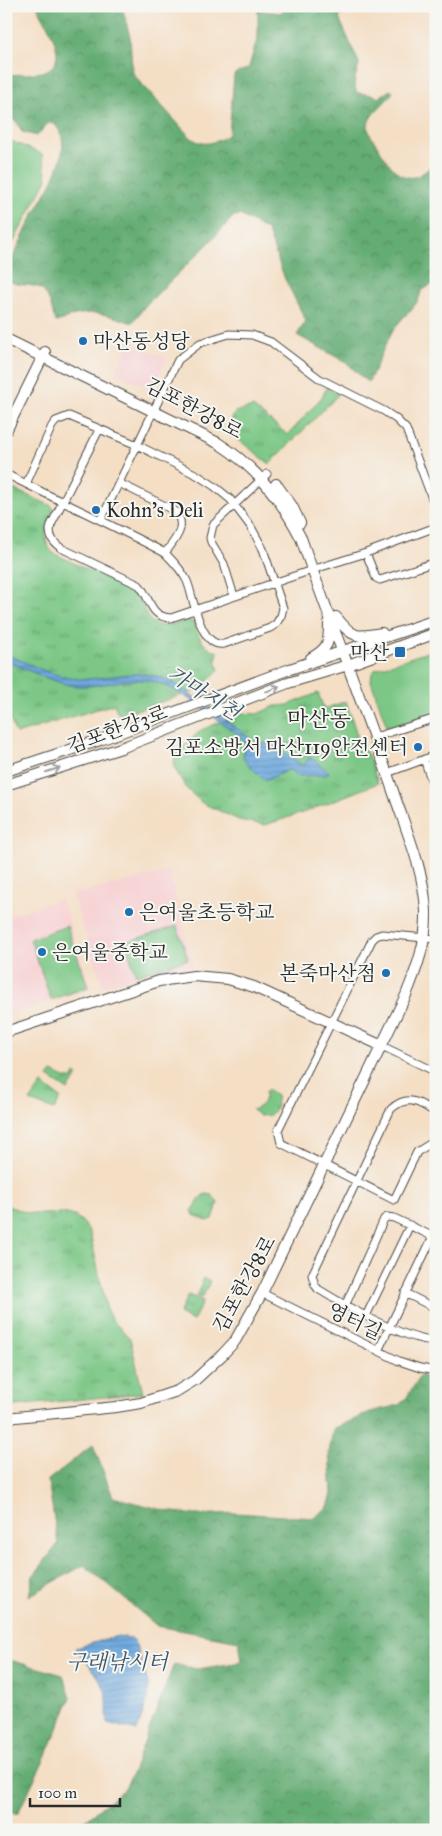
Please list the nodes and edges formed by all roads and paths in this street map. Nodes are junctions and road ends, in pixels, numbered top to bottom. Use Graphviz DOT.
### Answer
graph roads {
  1 [pos="6,333"];
  2 [pos="6,340"];
  3 [pos="44,354"];
  4 [pos="154,408"];
  5 [pos="99,430"];
  6 [pos="6,431"];
  7 [pos="137,445"];
  8 [pos="6,474"];
  9 [pos="265,477"];
  10 [pos="118,482"];
  11 [pos="26,484"];
  12 [pos="62,503"];
  13 [pos="235,506"];
  14 [pos="436,509"];
  15 [pos="101,520"];
  16 [pos="436,527"];
  17 [pos="165,553"];
  18 [pos="366,553"];
  19 [pos="436,562"];
  20 [pos="315,569"];
  21 [pos="274,583"];
  22 [pos="234,596"];
  23 [pos="196,610"];
  24 [pos="333,617"];
  25 [pos="436,620"];
  26 [pos="408,630"];
  27 [pos="436,633"];
  28 [pos="343,651"];
  29 [pos="348,665"];
  30 [pos="290,668"];
  31 [pos="436,718"];
  32 [pos="375,737"];
  33 [pos="436,755"];
  34 [pos="424,759"];
  35 [pos="6,770"];
  36 [pos="387,772"];
  37 [pos="6,785"];
  38 [pos="436,794"];
  39 [pos="424,938"];
  40 [pos="436,939"];
  41 [pos="332,1023"];
  42 [pos="6,1032"];
  43 [pos="380,1045"];
  44 [pos="436,1072"];
  45 [pos="436,1113"];
  46 [pos="436,1140"];
  47 [pos="324,1165"];
  48 [pos="357,1181"];
  49 [pos="410,1225"];
  50 [pos="435,1234"];
  51 [pos="262,1293"];
  52 [pos="405,1293"];
  53 [pos="436,1305"];
  54 [pos="345,1306"];
  55 [pos="366,1316"];
  56 [pos="390,1327"];
  57 [pos="436,1341"];
  58 [pos="378,1351"];
  59 [pos="436,1371"];
  60 [pos="6,1418"];
  1 -- 3 [label="street, 김포한강8로"];
  2 -- 3 [label="street, 김포한강8로"];
  3 -- 4 [label="street, 김포한강8로"];
  3 -- 6 [label="street"];
  4 -- 7 [label="street"];
  4 -- 9 [label="street, 김포한강8로"];
  4 -- 14 [label="street"];
  5 -- 7 [label="street"];
  5 -- 11 [label="street"];
  5 -- 12 [label="street"];
  7 -- 10 [label="street"];
  7 -- 13 [label="street"];
  8 -- 11 [label="street"];
  9 -- 13 [label="street"];
  9 -- 20 [label="street, 김포한강8로"];
  10 -- 15 [label="street"];
  10 -- 17 [label="street"];
  11 -- 12 [label="street"];
  12 -- 15 [label="street"];
  12 -- 23 [label="street"];
  13 -- 21 [label="street"];
  13 -- 22 [label="street"];
  15 -- 17 [label="street"];
  16 -- 18 [label="street"];
  17 -- 23 [label="street"];
  18 -- 19 [label="street"];
  18 -- 20 [label="street"];
  20 -- 21 [label="street"];
  20 -- 24 [label="street, 김포한강8로"];
  21 -- 22 [label="street"];
  21 -- 23 [label="street"];
  22 -- 23 [label="street"];
  24 -- 26 [label="street"];
  24 -- 28 [label="street, 김포한강8로"];
  24 -- 30 [label="street"];
  25 -- 26 [label="street"];
  26 -- 28 [label="street"];
  27 -- 29 [label="street, 김포한강3로"];
  28 -- 29 [label="street, 김포한강8로"];
  28 -- 30 [label="street"];
  29 -- 32 [label="street, 김포한강8로"];
  37 -- 29 [label="street, 김포한강3로, one-way"];
  30 -- 35 [label="street, 김포한강3로"];
  31 -- 32 [label="street"];
  32 -- 36 [label="street, 김포한강8로"];
  33 -- 34 [label="street"];
  34 -- 36 [label="street"];
  34 -- 38 [label="street"];
  36 -- 39 [label="street, 김포한강8로"];
  39 -- 40 [label="street"];
  39 -- 41 [label="street"];
  39 -- 43 [label="street, 김포한강8로"];
  41 -- 42 [label="street"];
  41 -- 43 [label="street"];
  41 -- 47 [label="street"];
  43 -- 44 [label="street"];
  43 -- 47 [label="street, 김포한강8로"];
  45 -- 48 [label="street"];
  46 -- 48 [label="street"];
  47 -- 48 [label="street"];
  47 -- 51 [label="street, 김포한강8로"];
  48 -- 54 [label="street"];
  49 -- 50 [label="street"];
  49 -- 54 [label="street"];
  49 -- 55 [label="street"];
  50 -- 52 [label="street"];
  51 -- 58 [label="street, 영터길"];
  51 -- 60 [label="street, 김포한강8로"];
  52 -- 53 [label="street"];
  52 -- 56 [label="street"];
  54 -- 55 [label="street"];
  55 -- 56 [label="street"];
  56 -- 57 [label="street"];
  56 -- 58 [label="street"];
  58 -- 59 [label="street, 영터길"];
}
